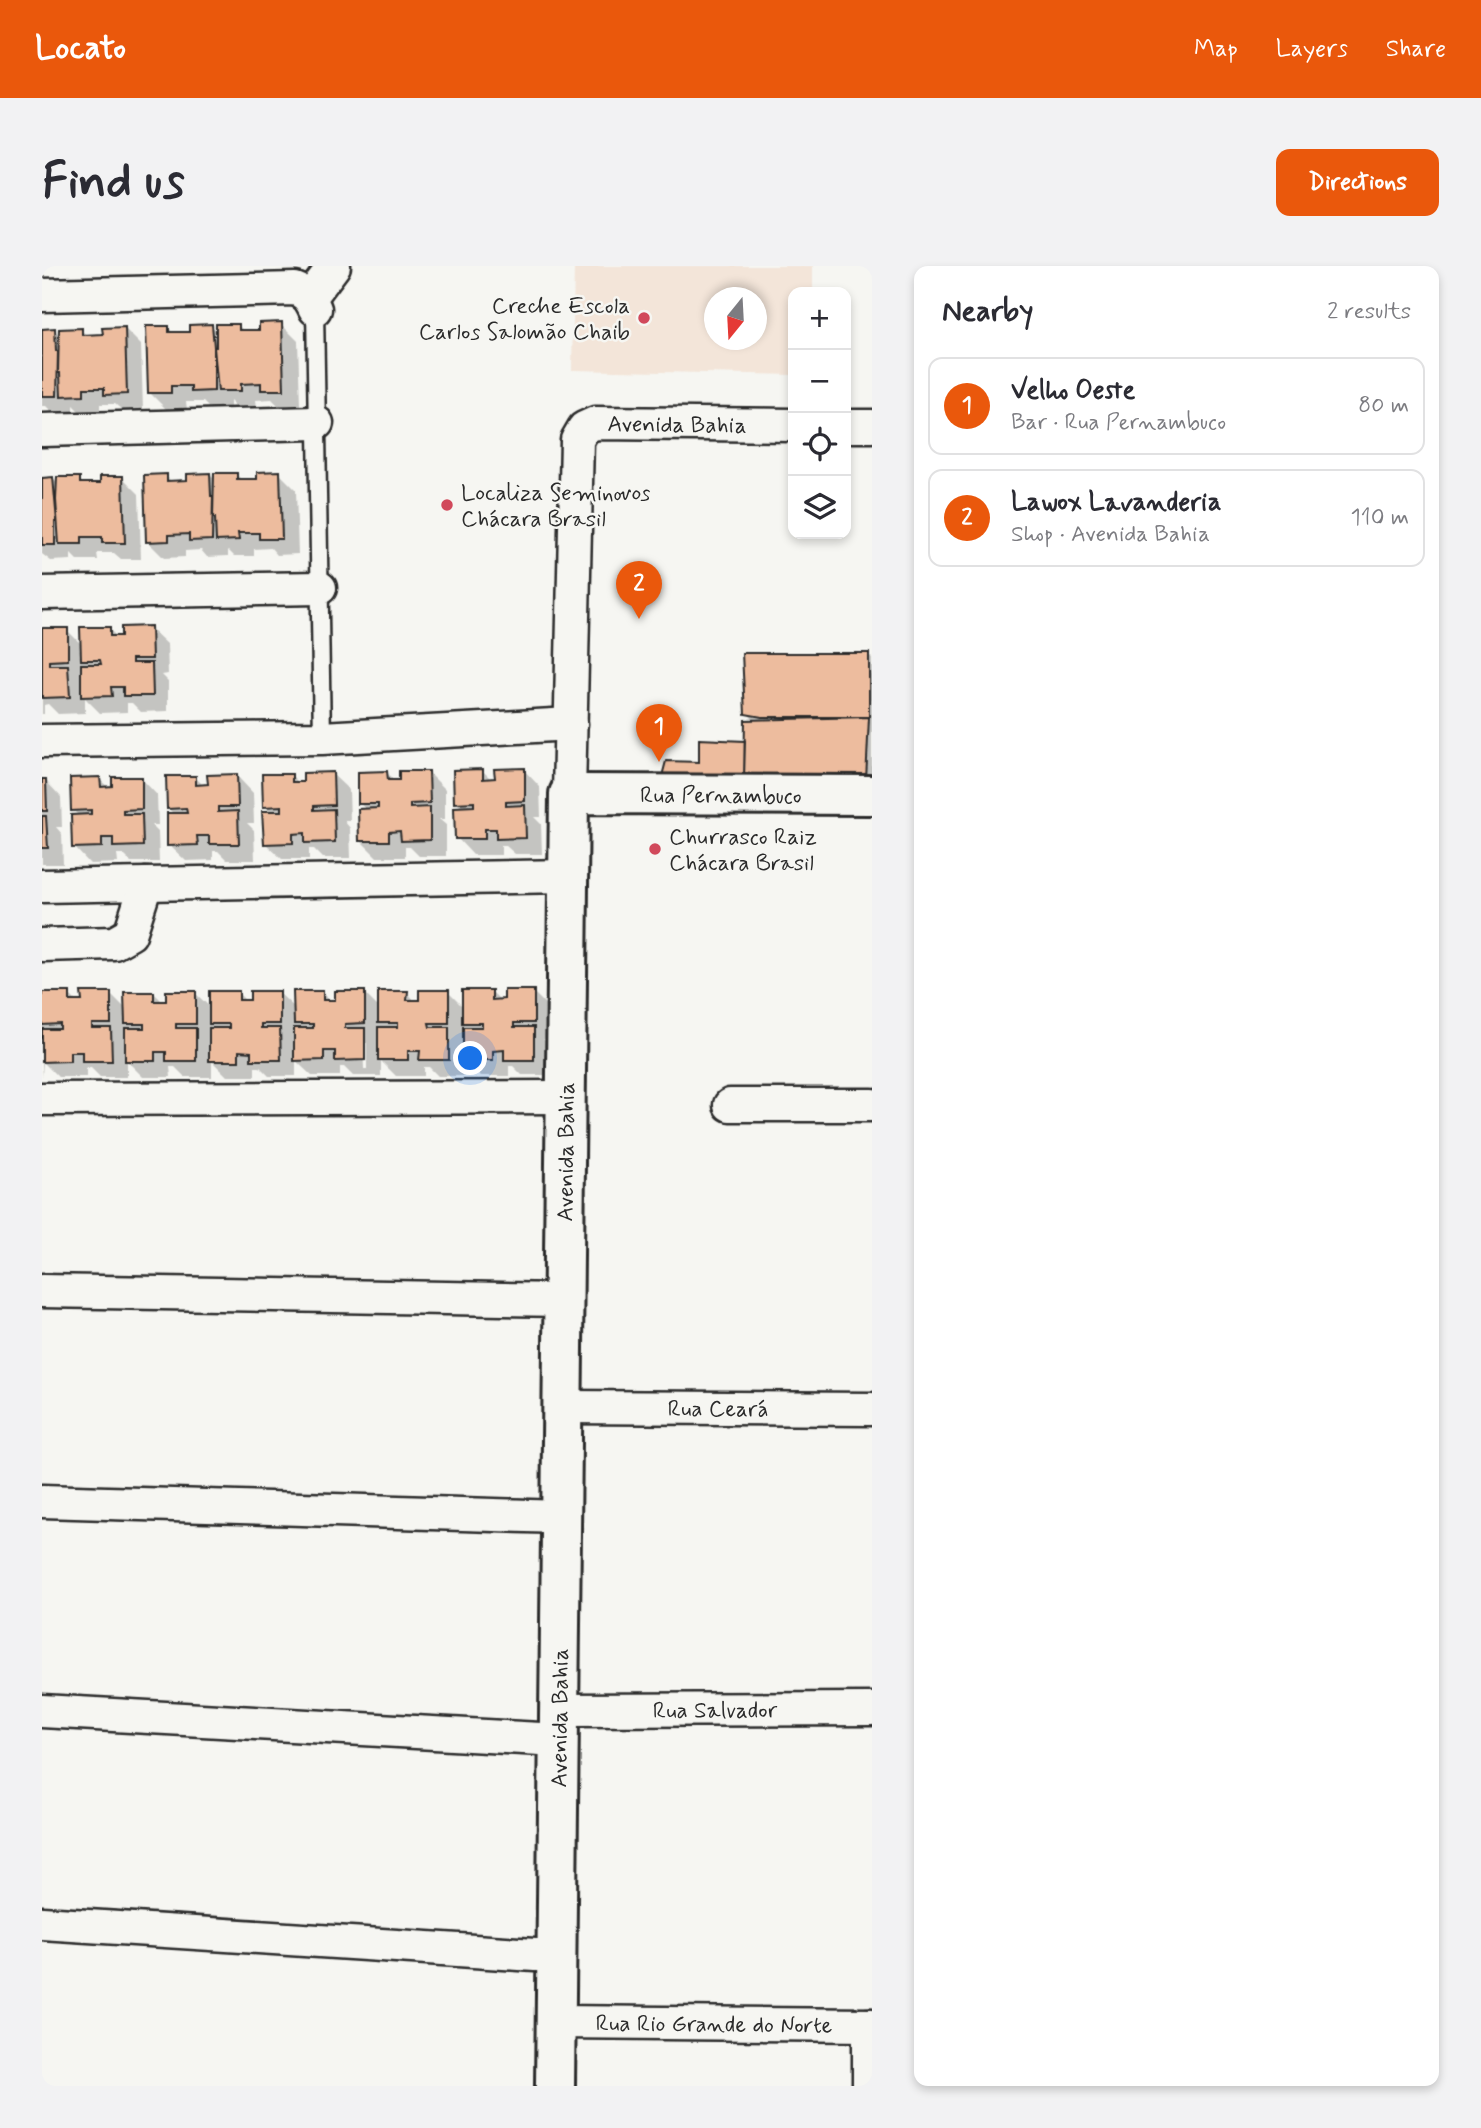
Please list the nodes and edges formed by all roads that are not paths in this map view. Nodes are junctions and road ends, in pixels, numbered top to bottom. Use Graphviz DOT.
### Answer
graph roads {
  1 [pos="334,266"];
  2 [pos="116,279"];
  3 [pos="42,295"];
  4 [pos="313,304"];
  5 [pos="302,423"];
  6 [pos="788,425"];
  7 [pos="851,426"];
  8 [pos="872,426"];
  9 [pos="42,430"];
  10 [pos="320,588"];
  11 [pos="42,593"];
  12 [pos="571,724"];
  13 [pos="322,738"];
  14 [pos="42,741"];
  15 [pos="569,794"];
  16 [pos="872,795"];
  17 [pos="556,876"];
  18 [pos="146,884"];
  19 [pos="42,886"];
  20 [pos="42,945"];
  21 [pos="555,1097"];
  22 [pos="42,1099"];
  23 [pos="730,1105"];
  24 [pos="872,1105"];
  25 [pos="42,1291"];
  26 [pos="552,1300"];
  27 [pos="562,1407"];
  28 [pos="872,1409"];
  29 [pos="42,1501"];
  30 [pos="549,1516"];
  31 [pos="872,1709"];
  32 [pos="42,1711"];
  33 [pos="552,1729"];
  34 [pos="42,1923"];
  35 [pos="546,1955"];
  36 [pos="556,2022"];
  37 [pos="871,2025"];
  38 [pos="555,2086"];
  39 [pos="869,2086"];
  1 -- 4 [label="street"];
  2 -- 3 [label="street"];
  2 -- 4 [label="street"];
  4 -- 5 [label="lane"];
  5 -- 9 [label="street"];
  5 -- 10 [label="lane"];
  6 -- 12 [label="street, Avenida Bahia"];
  7 -- 8 [label="street"];
  10 -- 11 [label="street"];
  10 -- 13 [label="lane"];
  12 -- 13 [label="street"];
  12 -- 15 [label="street, Avenida Bahia"];
  13 -- 14 [label="street"];
  15 -- 16 [label="street, Rua Pernambuco"];
  15 -- 17 [label="street, Avenida Bahia"];
  17 -- 18 [label="street"];
  17 -- 21 [label="street, Avenida Bahia"];
  18 -- 19 [label="street"];
  18 -- 20 [label="street"];
  21 -- 22 [label="street"];
  21 -- 26 [label="street, Avenida Bahia"];
  23 -- 24 [label="street"];
  25 -- 26 [label="street"];
  26 -- 27 [label="street, Avenida Bahia"];
  27 -- 28 [label="street, Rua Ceará"];
  27 -- 30 [label="street, Avenida Bahia"];
  29 -- 30 [label="street"];
  30 -- 33 [label="street, Avenida Bahia"];
  31 -- 33 [label="street, Rua Salvador"];
  32 -- 33 [label="street, Rua Salvador"];
  33 -- 35 [label="street, Avenida Bahia"];
  34 -- 35 [label="street"];
  35 -- 36 [label="street, Avenida Bahia"];
  36 -- 37 [label="street, Rua Rio Grande do Norte"];
  36 -- 38 [label="street, Avenida Bahia"];
  37 -- 39 [label="street"];
}
